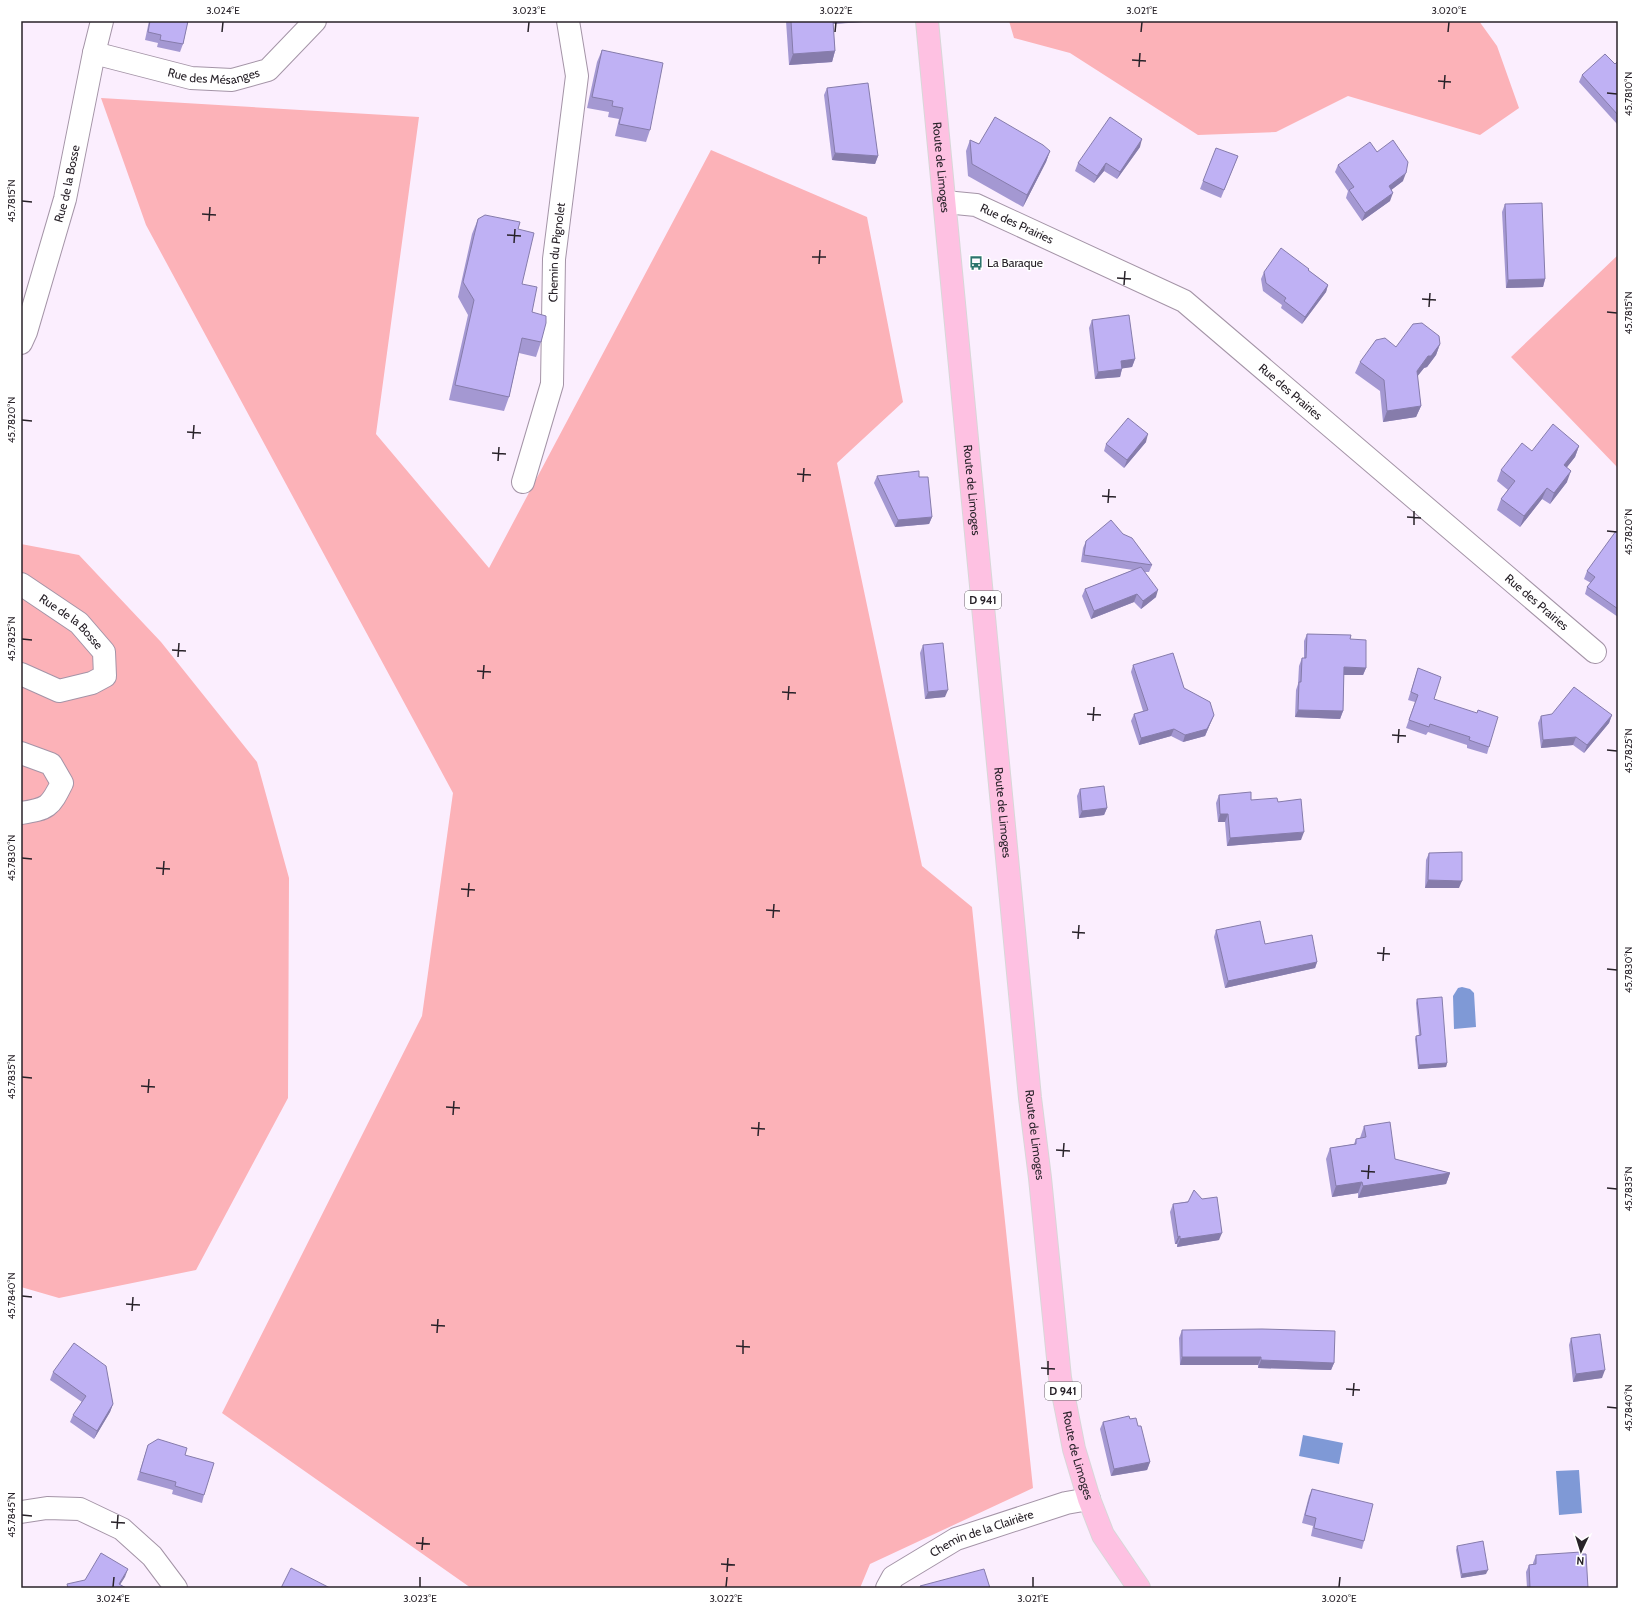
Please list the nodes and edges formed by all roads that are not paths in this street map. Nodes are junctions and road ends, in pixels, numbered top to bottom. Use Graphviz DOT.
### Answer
graph roads {
  1 [pos="102,21"];
  2 [pos="315,21"];
  3 [pos="568,21"];
  4 [pos="927,21"];
  5 [pos="94,53"];
  6 [pos="945,202"];
  7 [pos="21,343"];
  8 [pos="523,482"];
  9 [pos="21,584"];
  10 [pos="1595,652"];
  11 [pos="21,674"];
  12 [pos="21,753"];
  13 [pos="21,813"];
  14 [pos="1089,1499"];
  15 [pos="21,1512"];
  16 [pos="176,1588"];
  17 [pos="887,1588"];
  18 [pos="1138,1588"];
  1 -- 5 [label="street, Rue de la Bosse"];
  2 -- 5 [label="street, Rue des Mésanges"];
  3 -- 8 [label="street, Chemin du Pignolet"];
  4 -- 6 [label="main road, Route de Limoges / D 941"];
  5 -- 7 [label="street, Rue de la Bosse"];
  6 -- 10 [label="street, Rue des Prairies"];
  6 -- 14 [label="main road, Route de Limoges / D 941"];
  9 -- 11 [label="street, Rue de la Bosse"];
  12 -- 13 [label="street"];
  14 -- 17 [label="street, Chemin de la Clairière"];
  14 -- 18 [label="main road, Route de Limoges / D 941"];
  15 -- 16 [label="street"];
}
